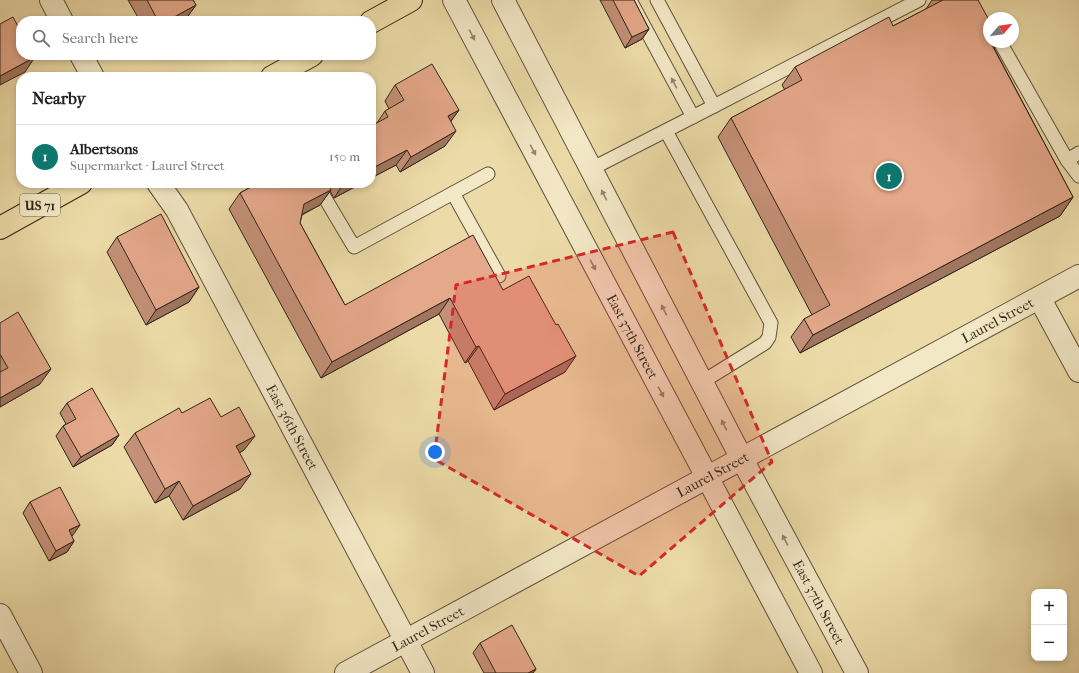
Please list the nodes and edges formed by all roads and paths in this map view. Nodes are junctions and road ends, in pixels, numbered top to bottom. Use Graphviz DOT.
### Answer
graph roads {
  1 [pos="51,0"];
  2 [pos="411,0"];
  3 [pos="454,0"];
  4 [pos="503,0"];
  5 [pos="630,0"];
  6 [pos="657,0"];
  7 [pos="919,0"];
  8 [pos="59,16"];
  9 [pos="376,19"];
  10 [pos="1003,48"];
  11 [pos="84,60"];
  12 [pos="303,60"];
  13 [pos="90,72"];
  14 [pos="281,72"];
  15 [pos="714,106"];
  16 [pos="693,117"];
  17 [pos="666,131"];
  18 [pos="1079,153"];
  19 [pos="1067,160"];
  20 [pos="591,169"];
  21 [pos="488,174"];
  22 [pos="1079,176"];
  23 [pos="71,188"];
  24 [pos="162,188"];
  25 [pos="319,188"];
  26 [pos="453,193"];
  27 [pos="0,228"];
  28 [pos="499,276"];
  29 [pos="1079,276"];
  30 [pos="1040,298"];
  31 [pos="1079,371"];
  32 [pos="702,382"];
  33 [pos="742,459"];
  34 [pos="706,479"];
  35 [pos="0,614"];
  36 [pos="406,641"];
  37 [pos="31,673"];
  38 [pos="346,673"];
  39 [pos="423,673"];
  40 [pos="811,673"];
  41 [pos="857,673"];
  1 -- 8 [label="street"];
  2 -- 9 [label="main road"];
  3 -- 34 [label="street, East 37th Street, one-way"];
  4 -- 20 [label="street, East 37th Street"];
  16 -- 5 [label="lane, one-way"];
  6 -- 15 [label="lane"];
  7 -- 15 [label="lane"];
  10 -- 19 [label="lane"];
  11 -- 13 [label="street"];
  12 -- 14 [label="main road"];
  15 -- 16 [label="lane"];
  16 -- 17 [label="lane"];
  17 -- 20 [label="lane"];
  17 -- 32 [label="lane"];
  18 -- 19 [label="lane"];
  19 -- 22 [label="lane"];
  32 -- 20 [label="street, East 37th Street, one-way"];
  21 -- 26 [label="lane"];
  23 -- 27 [label="main road, US 71"];
  24 -- 36 [label="street, East 36th Street"];
  25 -- 26 [label="lane"];
  26 -- 28 [label="lane"];
  29 -- 30 [label="street, Laurel Street"];
  30 -- 31 [label="street"];
  30 -- 33 [label="street, Laurel Street"];
  33 -- 32 [label="street, East 37th Street, one-way"];
  33 -- 34 [label="street, Laurel Street"];
  41 -- 33 [label="street, East 37th Street, one-way"];
  34 -- 36 [label="street, Laurel Street"];
  34 -- 40 [label="street, East 37th Street"];
  35 -- 37 [label="street"];
  36 -- 38 [label="street, Laurel Street"];
  36 -- 39 [label="street, East 36th Street"];
}
